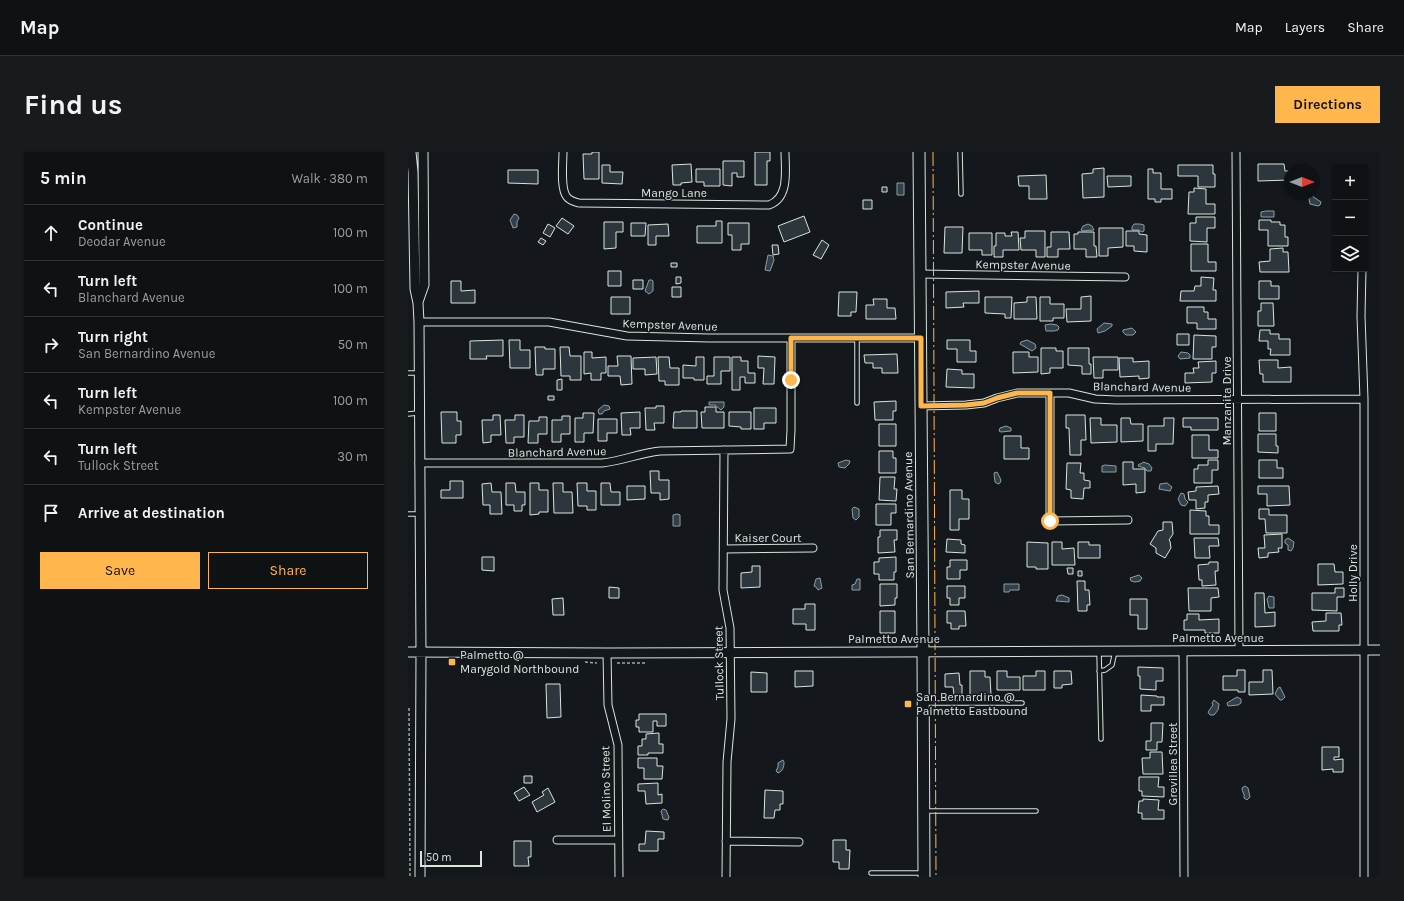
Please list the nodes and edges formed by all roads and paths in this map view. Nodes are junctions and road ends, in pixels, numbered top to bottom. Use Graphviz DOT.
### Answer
graph roads {
  1 [pos="412,152"];
  2 [pos="423,152"];
  3 [pos="563,152"];
  4 [pos="785,152"];
  5 [pos="920,152"];
  6 [pos="960,152"];
  7 [pos="1236,152"];
  8 [pos="961,194"];
  9 [pos="424,266"];
  10 [pos="1362,272"];
  11 [pos="920,274"];
  12 [pos="1125,277"];
  13 [pos="418,303"];
  14 [pos="419,322"];
  15 [pos="791,338"];
  16 [pos="857,338"];
  17 [pos="921,338"];
  18 [pos="408,373"];
  19 [pos="419,373"];
  20 [pos="1050,393"];
  21 [pos="1238,399"];
  22 [pos="1364,399"];
  23 [pos="857,403"];
  24 [pos="921,406"];
  25 [pos="419,413"];
  26 [pos="408,414"];
  27 [pos="724,450"];
  28 [pos="419,463"];
  29 [pos="408,514"];
  30 [pos="420,514"];
  31 [pos="1128,520"];
  32 [pos="813,548"];
  33 [pos="724,549"];
  34 [pos="1099,650"];
  35 [pos="1115,650"];
  36 [pos="1183,650"];
  37 [pos="1239,650"];
  38 [pos="1364,650"];
  39 [pos="1380,650"];
  40 [pos="924,651"];
  41 [pos="408,652"];
  42 [pos="421,652"];
  43 [pos="730,652"];
  44 [pos="607,653"];
  45 [pos="579,662"];
  46 [pos="597,663"];
  47 [pos="617,663"];
  48 [pos="646,663"];
  49 [pos="1100,671"];
  50 [pos="924,702"];
  51 [pos="1022,702"];
  52 [pos="409,708"];
  53 [pos="1101,739"];
  54 [pos="924,811"];
  55 [pos="1036,811"];
  56 [pos="558,840"];
  57 [pos="618,840"];
  58 [pos="726,841"];
  59 [pos="799,842"];
  60 [pos="871,873"];
  61 [pos="924,875"];
  62 [pos="410,877"];
  63 [pos="420,877"];
  64 [pos="619,877"];
  65 [pos="726,877"];
  66 [pos="1184,877"];
  67 [pos="1364,877"];
  1 -- 9 [label="street"];
  1 -- 13 [label="street"];
  2 -- 9 [label="street"];
  3 -- 4 [label="street, Mango Lane"];
  5 -- 11 [label="main road, San Bernardino Avenue"];
  6 -- 8 [label="lane"];
  7 -- 21 [label="street, Manzanita Drive"];
  9 -- 13 [label="street"];
  10 -- 22 [label="street, Holly Drive"];
  11 -- 12 [label="street, Kempster Avenue"];
  11 -- 17 [label="main road, San Bernardino Avenue"];
  13 -- 14 [label="street"];
  14 -- 15 [label="street, Kempster Avenue"];
  14 -- 19 [label="street"];
  15 -- 16 [label="street, Kempster Avenue"];
  15 -- 27 [label="street, Blanchard Avenue"];
  16 -- 17 [label="street, Kempster Avenue"];
  16 -- 23 [label="lane"];
  17 -- 24 [label="main road, San Bernardino Avenue"];
  18 -- 19 [label="lane"];
  19 -- 25 [label="street"];
  20 -- 21 [label="street, Blanchard Avenue"];
  20 -- 24 [label="street, Blanchard Avenue"];
  20 -- 31 [label="street"];
  21 -- 22 [label="street, Blanchard Avenue"];
  21 -- 37 [label="street, Manzanita Drive"];
  22 -- 38 [label="street, Holly Drive"];
  24 -- 40 [label="main road, San Bernardino Avenue"];
  25 -- 26 [label="lane"];
  25 -- 28 [label="street"];
  27 -- 28 [label="street, Blanchard Avenue"];
  27 -- 33 [label="street, Tullock Street"];
  28 -- 30 [label="street"];
  29 -- 30 [label="lane"];
  30 -- 42 [label="street"];
  32 -- 33 [label="street, Kaiser Court"];
  33 -- 43 [label="street, Tullock Street"];
  34 -- 35 [label="street, Palmetto Avenue"];
  34 -- 40 [label="street, Palmetto Avenue"];
  34 -- 49 [label="lane"];
  35 -- 36 [label="street, Palmetto Avenue"];
  35 -- 49 [label="lane"];
  36 -- 37 [label="street, Palmetto Avenue"];
  36 -- 66 [label="street, Grevillea Street"];
  37 -- 38 [label="street, Palmetto Avenue"];
  38 -- 39 [label="street, Palmetto Avenue"];
  38 -- 67 [label="street, Holly Drive"];
  40 -- 43 [label="street, Palmetto Avenue"];
  40 -- 50 [label="main road, San Bernardino Avenue"];
  41 -- 42 [label="street, Palmetto Avenue"];
  42 -- 44 [label="street, Palmetto Avenue"];
  42 -- 63 [label="street"];
  43 -- 44 [label="street, Palmetto Avenue"];
  43 -- 58 [label="street, Tullock Street"];
  44 -- 57 [label="street, El Molino Street"];
  45 -- 46 [label="path"];
  47 -- 48 [label="path"];
  49 -- 53 [label="lane"];
  50 -- 51 [label="lane"];
  50 -- 54 [label="main road, San Bernardino Avenue"];
  52 -- 62 [label="path"];
  54 -- 55 [label="lane"];
  54 -- 61 [label="main road, San Bernardino Avenue"];
  56 -- 57 [label="street"];
  57 -- 64 [label="street, El Molino Street"];
  58 -- 59 [label="street"];
  58 -- 65 [label="street, Tullock Street"];
  60 -- 61 [label="lane"];
}
